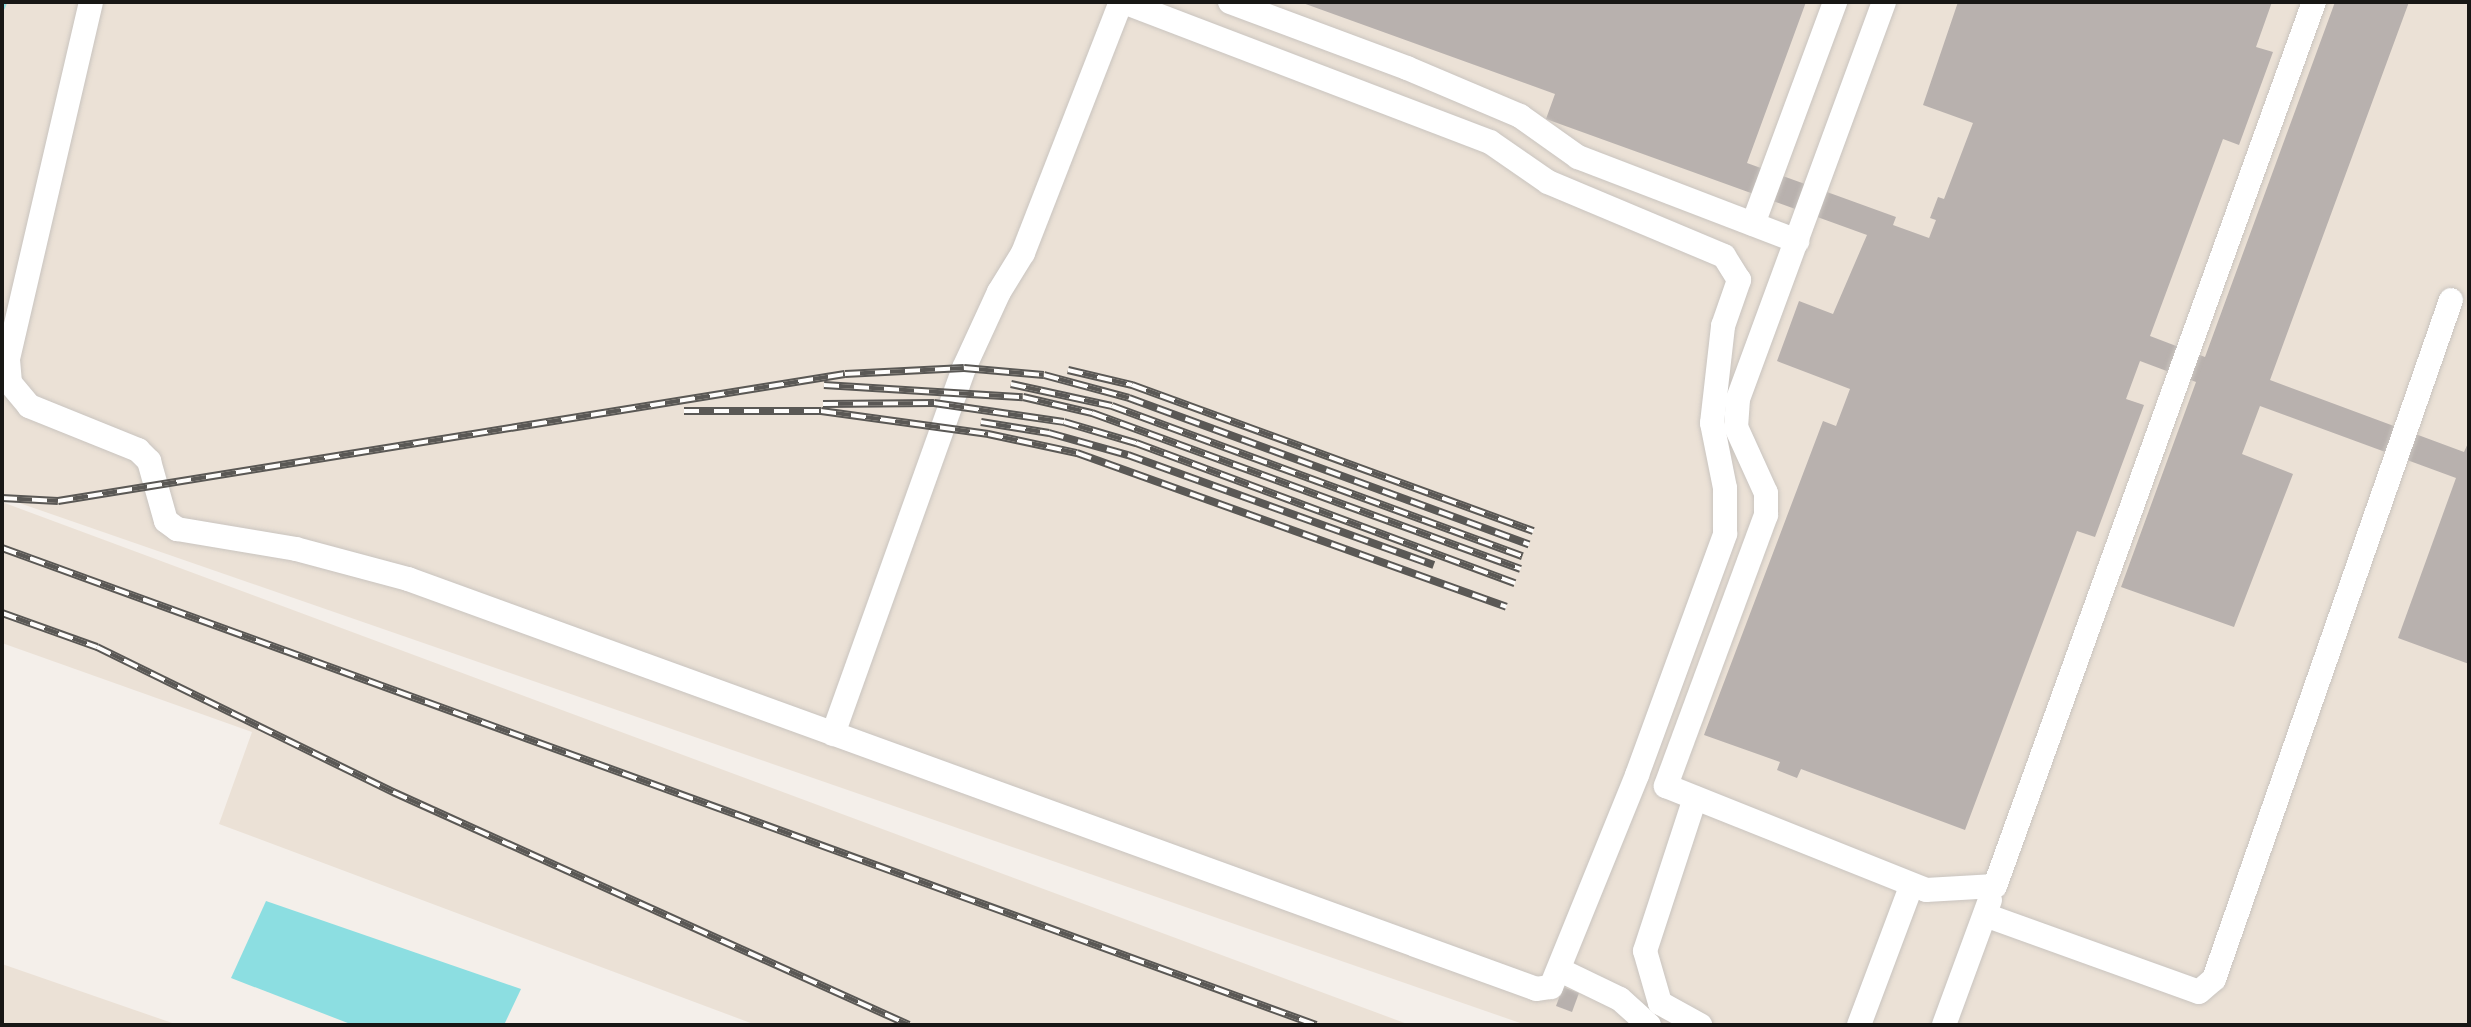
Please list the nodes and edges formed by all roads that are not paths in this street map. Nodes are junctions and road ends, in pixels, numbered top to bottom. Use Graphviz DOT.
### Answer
graph roads {
  1 [pos="91,2"];
  2 [pos="1123,2"];
  3 [pos="1230,2"];
  4 [pos="1835,2"];
  5 [pos="1884,2"];
  6 [pos="2314,2"];
  7 [pos="1753,224"];
  8 [pos="1797,241"];
  9 [pos="2451,300"];
  10 [pos="833,734"];
  11 [pos="1695,798"];
  12 [pos="1995,886"];
  13 [pos="1911,887"];
  14 [pos="1985,915"];
  15 [pos="1562,971"];
  16 [pos="1649,1025"];
  17 [pos="1700,1025"];
  18 [pos="1859,1025"];
  19 [pos="1944,1025"];
  1 -- 10 [label="lane"];
  2 -- 10 [label="lane"];
  2 -- 15 [label="lane"];
  3 -- 7 [label="lane"];
  4 -- 7 [label="lane"];
  5 -- 8 [label="lane"];
  6 -- 12 [label="lane"];
  7 -- 8 [label="lane"];
  8 -- 11 [label="lane"];
  9 -- 14 [label="lane"];
  10 -- 15 [label="lane"];
  11 -- 13 [label="lane"];
  11 -- 17 [label="lane"];
  12 -- 13 [label="lane"];
  12 -- 14 [label="lane"];
  13 -- 18 [label="lane"];
  14 -- 19 [label="lane"];
  15 -- 16 [label="lane"];
}
